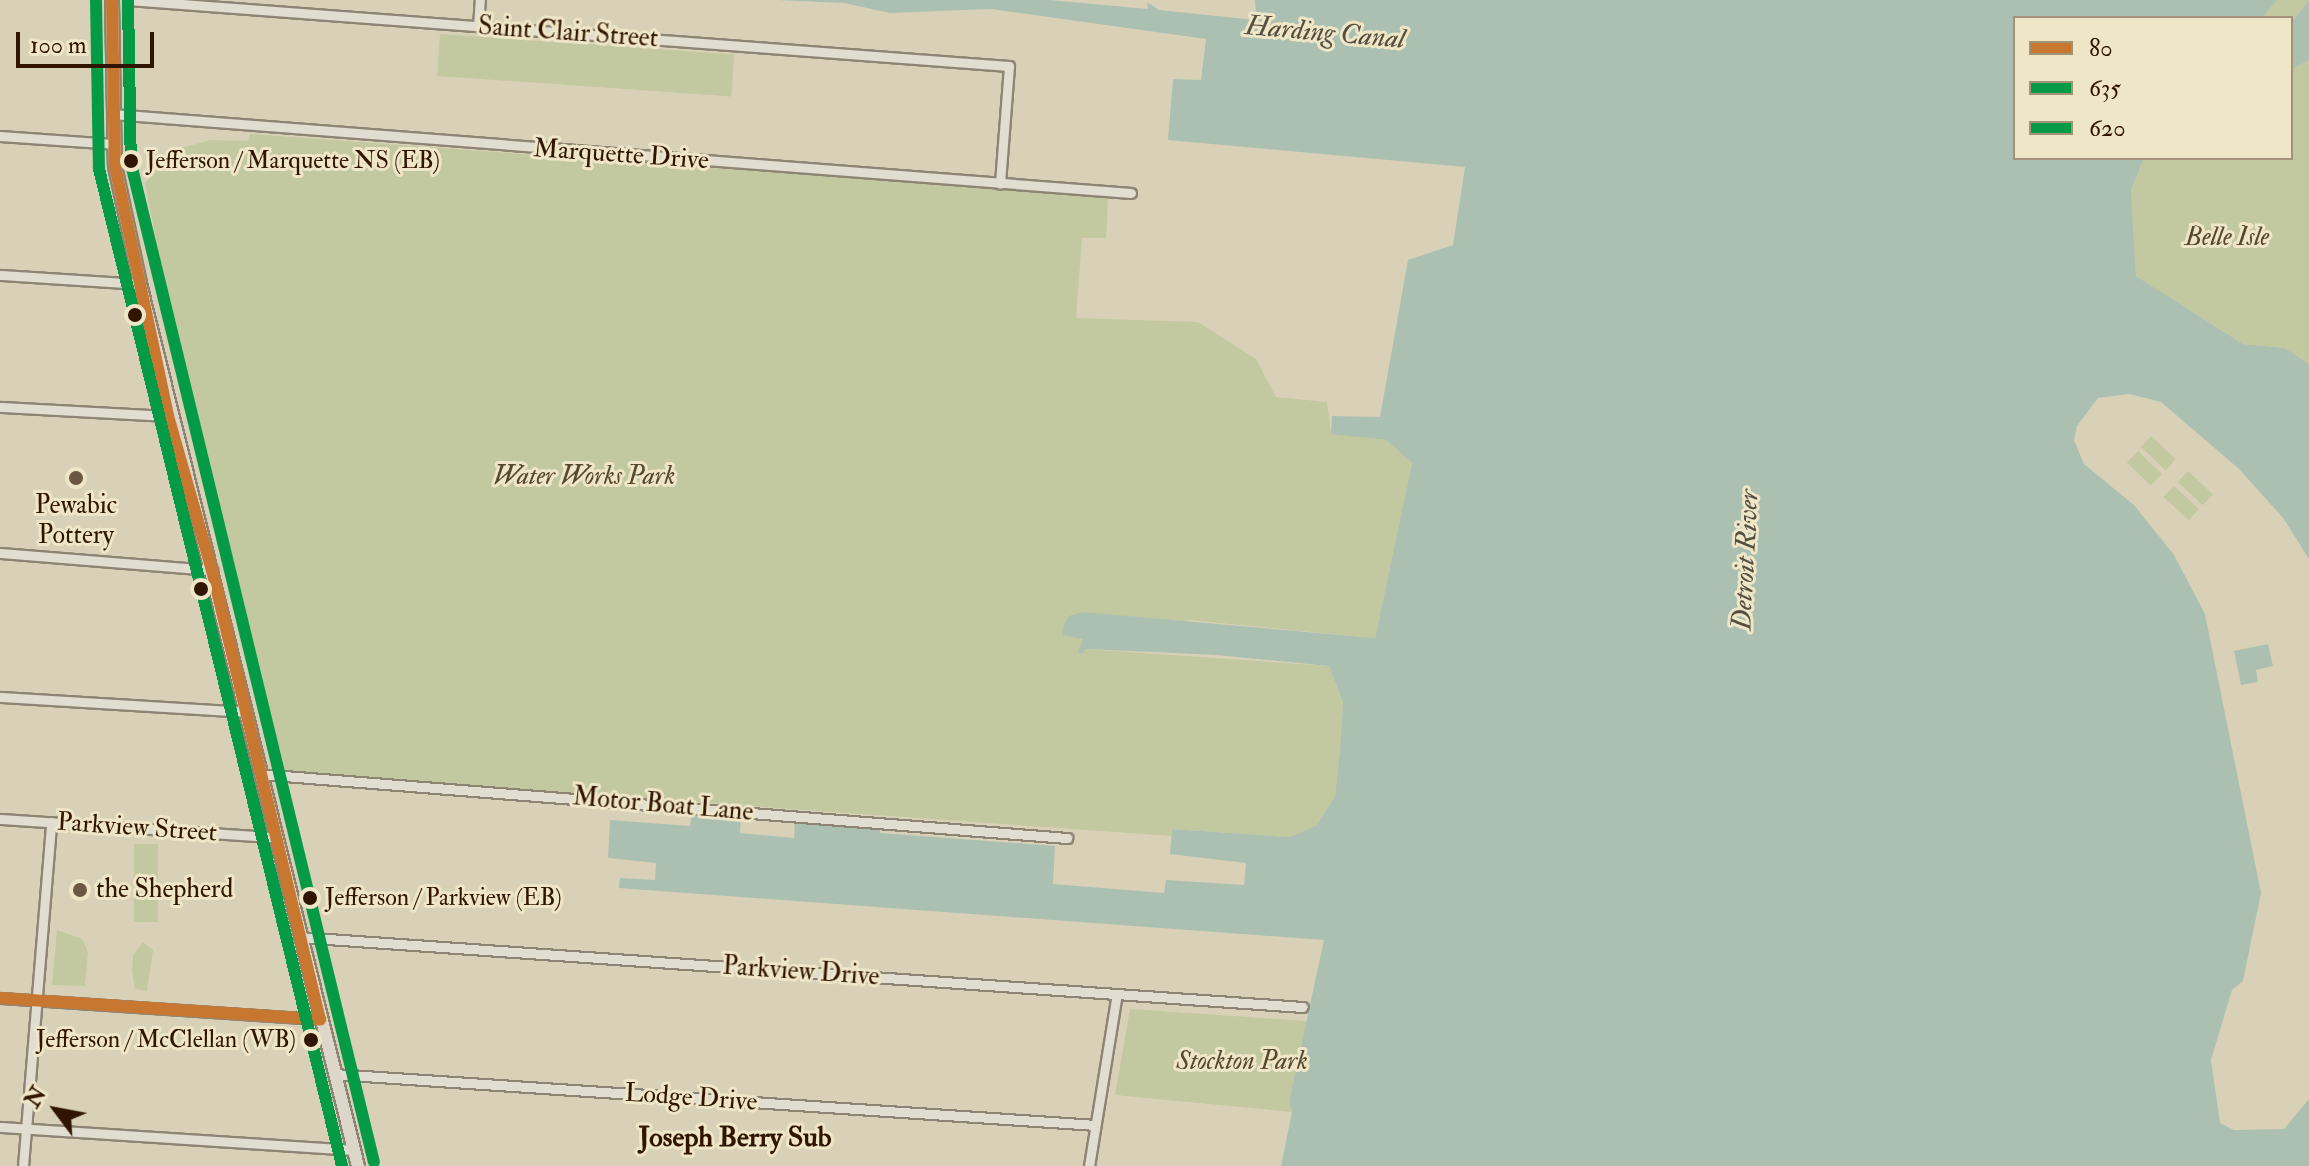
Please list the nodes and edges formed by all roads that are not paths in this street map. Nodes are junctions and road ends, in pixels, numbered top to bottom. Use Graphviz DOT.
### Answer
graph roads {
  1 [pos="112,0"];
  2 [pos="128,0"];
  3 [pos="480,0"];
  4 [pos="478,26"];
  5 [pos="112,114"];
  6 [pos="0,136"];
  7 [pos="113,144"];
  8 [pos="1000,184"];
  9 [pos="1131,193"];
  10 [pos="0,275"];
  11 [pos="140,284"];
  12 [pos="0,407"];
  13 [pos="168,416"];
  14 [pos="0,553"];
  15 [pos="212,570"];
  16 [pos="0,697"];
  17 [pos="243,712"];
  18 [pos="259,774"];
  19 [pos="0,819"];
  20 [pos="51,822"];
  21 [pos="273,837"];
  22 [pos="1067,838"];
  23 [pos="299,937"];
  24 [pos="1117,994"];
  25 [pos="0,998"];
  26 [pos="36,1000"];
  27 [pos="1303,1007"];
  28 [pos="320,1019"];
  29 [pos="334,1074"];
  30 [pos="1095,1125"];
  31 [pos="0,1127"];
  32 [pos="25,1129"];
  33 [pos="354,1150"];
  34 [pos="23,1166"];
  35 [pos="358,1166"];
  36 [pos="1089,1166"];
  1 -- 5 [label="main road"];
  2 -- 4 [label="street, Saint Clair Street"];
  3 -- 4 [label="street"];
  4 -- 8 [label="street, Saint Clair Street"];
  5 -- 7 [label="main road"];
  5 -- 8 [label="street, Marquette Drive"];
  6 -- 7 [label="street"];
  7 -- 11 [label="main road"];
  8 -- 9 [label="street, Marquette Drive"];
  10 -- 11 [label="street"];
  11 -- 13 [label="main road"];
  12 -- 13 [label="street"];
  13 -- 15 [label="main road"];
  14 -- 15 [label="street"];
  15 -- 17 [label="main road"];
  16 -- 17 [label="street"];
  17 -- 18 [label="main road"];
  18 -- 21 [label="main road"];
  18 -- 22 [label="street, Motor Boat Lane"];
  19 -- 20 [label="street, Parkview Street"];
  20 -- 21 [label="street, Parkview Street"];
  20 -- 26 [label="street"];
  21 -- 23 [label="main road"];
  23 -- 24 [label="street, Parkview Drive"];
  23 -- 28 [label="main road"];
  24 -- 27 [label="street, Parkview Drive"];
  24 -- 30 [label="street"];
  25 -- 26 [label="street"];
  26 -- 28 [label="street"];
  26 -- 32 [label="street"];
  28 -- 29 [label="main road"];
  29 -- 30 [label="street, Lodge Drive"];
  29 -- 33 [label="main road"];
  30 -- 36 [label="street"];
  31 -- 32 [label="street"];
  32 -- 33 [label="street"];
  32 -- 34 [label="street"];
  33 -- 35 [label="main road"];
}
